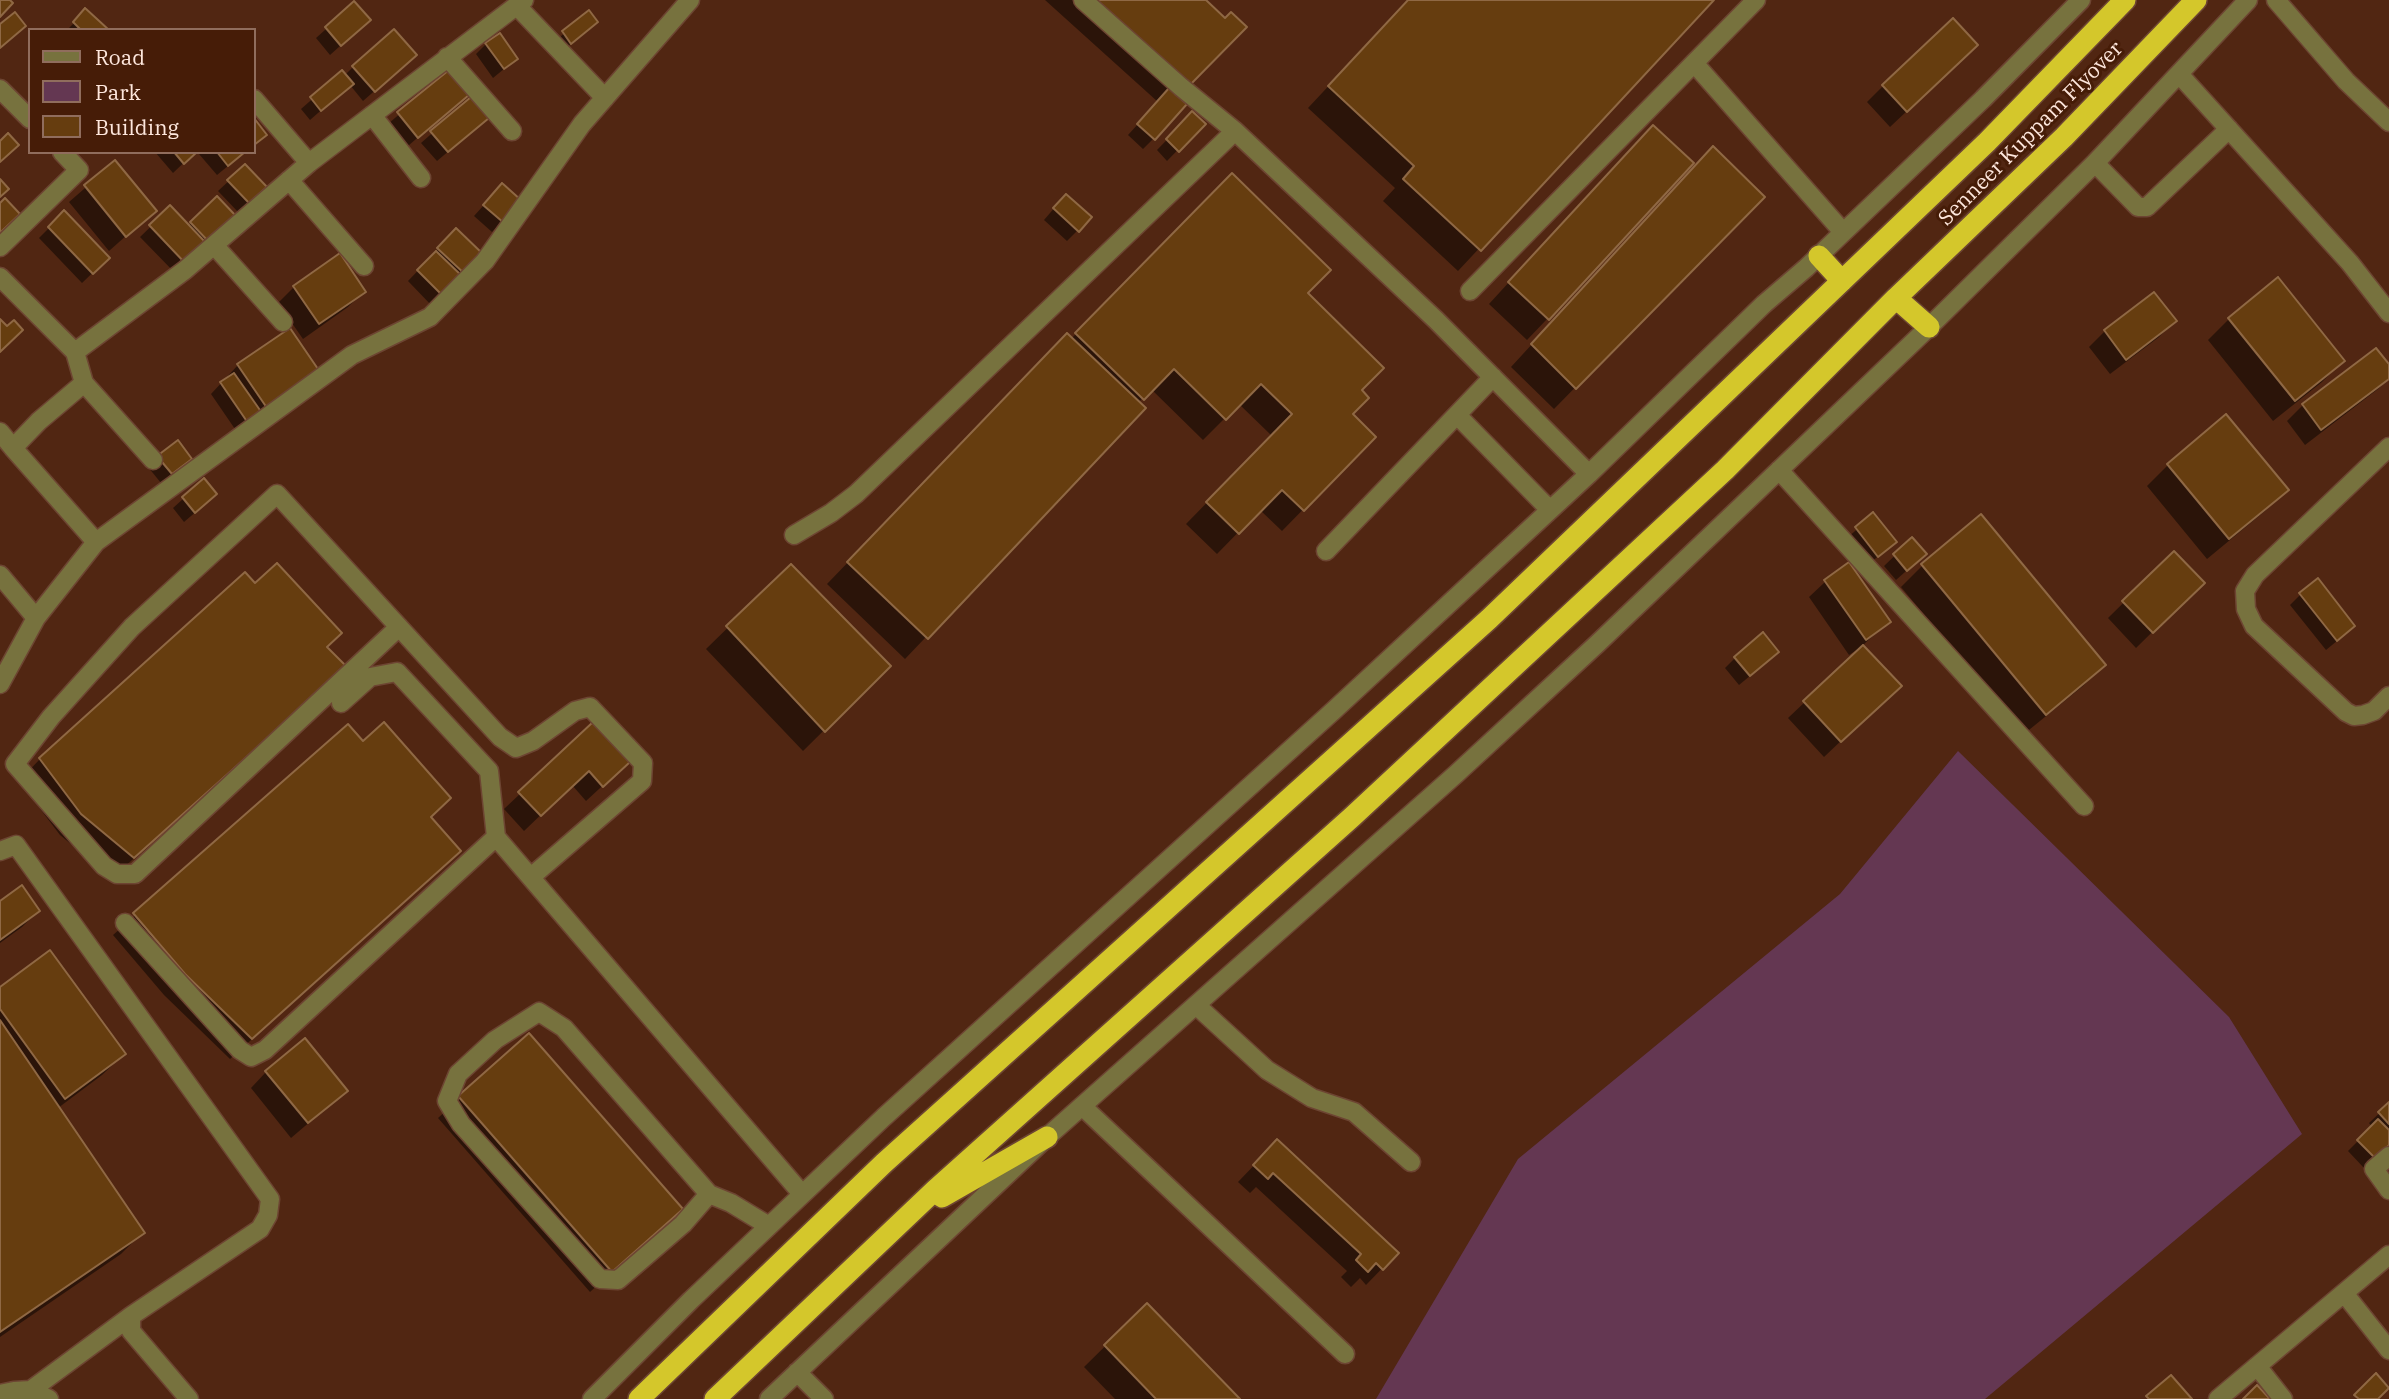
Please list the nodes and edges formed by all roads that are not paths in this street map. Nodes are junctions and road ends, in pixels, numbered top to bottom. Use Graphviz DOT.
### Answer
graph roads {
  1 [pos="690,0"];
  2 [pos="1083,0"];
  3 [pos="1756,0"];
  4 [pos="2081,0"];
  5 [pos="2125,0"];
  6 [pos="2196,0"];
  7 [pos="2248,0"];
  8 [pos="2277,0"];
  9 [pos="520,3"];
  10 [pos="447,57"];
  11 [pos="1694,63"];
  12 [pos="2179,74"];
  13 [pos="0,89"];
  14 [pos="605,97"];
  15 [pos="256,101"];
  16 [pos="372,115"];
  17 [pos="28,117"];
  18 [pos="2389,122"];
  19 [pos="2230,129"];
  20 [pos="512,131"];
  21 [pos="1235,131"];
  22 [pos="64,154"];
  23 [pos="309,163"];
  24 [pos="2095,163"];
  25 [pos="421,178"];
  26 [pos="289,180"];
  27 [pos="1843,232"];
  28 [pos="214,245"];
  29 [pos="0,247"];
  30 [pos="1819,256"];
  31 [pos="364,266"];
  32 [pos="0,277"];
  33 [pos="1842,281"];
  34 [pos="1471,291"];
  35 [pos="1896,298"];
  36 [pos="2389,313"];
  37 [pos="283,322"];
  38 [pos="1929,327"];
  39 [pos="75,352"];
  40 [pos="1493,377"];
  41 [pos="85,383"];
  42 [pos="1457,415"];
  43 [pos="0,432"];
  44 [pos="13,448"];
  45 [pos="2389,448"];
  46 [pos="153,460"];
  47 [pos="1779,470"];
  48 [pos="1589,474"];
  49 [pos="1550,510"];
  50 [pos="794,535"];
  51 [pos="96,542"];
  52 [pos="1326,551"];
  53 [pos="0,575"];
  54 [pos="36,618"];
  55 [pos="399,627"];
  56 [pos="0,684"];
  57 [pos="2389,696"];
  58 [pos="341,703"];
  59 [pos="2084,806"];
  60 [pos="496,837"];
  61 [pos="0,851"];
  62 [pos="531,877"];
  63 [pos="125,923"];
  64 [pos="1196,1005"];
  65 [pos="1082,1106"];
  66 [pos="1047,1138"];
  67 [pos="2389,1156"];
  68 [pos="1411,1162"];
  69 [pos="2389,1190"];
  70 [pos="709,1194"];
  71 [pos="802,1194"];
  72 [pos="769,1226"];
  73 [pos="886,1236"];
  74 [pos="2389,1255"];
  75 [pos="2344,1293"];
  76 [pos="131,1316"];
  77 [pos="2389,1350"];
  78 [pos="1345,1354"];
  79 [pos="2257,1366"];
  80 [pos="797,1372"];
  81 [pos="31,1390"];
  82 [pos="0,1394"];
  83 [pos="48,1399"];
  84 [pos="188,1399"];
  85 [pos="592,1399"];
  86 [pos="639,1399"];
  87 [pos="715,1399"];
  88 [pos="769,1399"];
  89 [pos="824,1399"];
  90 [pos="2218,1399"];
  91 [pos="2283,1399"];
  1 -- 14 [label="street"];
  2 -- 21 [label="street"];
  3 -- 11 [label="street"];
  4 -- 27 [label="street"];
  5 -- 33 [label="highway, Senneer Kuppam Flyover"];
  6 -- 35 [label="highway, Senneer Kuppam Flyover"];
  7 -- 12 [label="street"];
  8 -- 18 [label="street"];
  9 -- 10 [label="street"];
  9 -- 14 [label="street"];
  10 -- 16 [label="street"];
  10 -- 20 [label="street"];
  11 -- 27 [label="street"];
  11 -- 34 [label="street"];
  12 -- 19 [label="street"];
  12 -- 24 [label="street"];
  13 -- 17 [label="street"];
  14 -- 51 [label="street"];
  15 -- 23 [label="street"];
  16 -- 23 [label="street"];
  16 -- 25 [label="street"];
  19 -- 24 [label="street"];
  19 -- 36 [label="street"];
  21 -- 40 [label="street"];
  21 -- 50 [label="street"];
  22 -- 29 [label="street"];
  23 -- 26 [label="street"];
  24 -- 38 [label="street"];
  26 -- 28 [label="street"];
  26 -- 31 [label="street"];
  27 -- 30 [label="street"];
  28 -- 37 [label="street"];
  28 -- 39 [label="street"];
  30 -- 33 [label="highway"];
  30 -- 48 [label="street"];
  32 -- 39 [label="street"];
  33 -- 86 [label="highway, Senneer Kuppam Flyover"];
  35 -- 38 [label="highway"];
  35 -- 73 [label="highway, Senneer Kuppam Flyover"];
  38 -- 47 [label="street"];
  39 -- 41 [label="street"];
  40 -- 42 [label="street"];
  40 -- 48 [label="street"];
  41 -- 44 [label="street"];
  41 -- 46 [label="street"];
  42 -- 49 [label="street"];
  42 -- 52 [label="street"];
  43 -- 44 [label="street"];
  44 -- 51 [label="street"];
  45 -- 57 [label="street"];
  47 -- 59 [label="street"];
  47 -- 64 [label="street"];
  48 -- 49 [label="street"];
  49 -- 71 [label="street"];
  51 -- 54 [label="street"];
  53 -- 54 [label="street"];
  54 -- 56 [label="street"];
  55 -- 55 [label="street"];
  55 -- 62 [label="street"];
  58 -- 60 [label="street"];
  60 -- 62 [label="street"];
  60 -- 63 [label="street"];
  61 -- 76 [label="street"];
  62 -- 71 [label="street"];
  64 -- 65 [label="street"];
  64 -- 68 [label="street"];
  65 -- 66 [label="street"];
  65 -- 78 [label="street"];
  66 -- 73 [label="highway"];
  66 -- 80 [label="street"];
  67 -- 69 [label="street"];
  70 -- 70 [label="street"];
  70 -- 72 [label="street"];
  71 -- 72 [label="street"];
  72 -- 85 [label="street"];
  73 -- 87 [label="highway"];
  74 -- 75 [label="street"];
  75 -- 77 [label="street"];
  75 -- 79 [label="street"];
  76 -- 81 [label="street"];
  76 -- 84 [label="street"];
  79 -- 90 [label="street"];
  79 -- 91 [label="street"];
  80 -- 88 [label="street"];
  80 -- 89 [label="street"];
  81 -- 82 [label="street"];
  81 -- 83 [label="street"];
}
